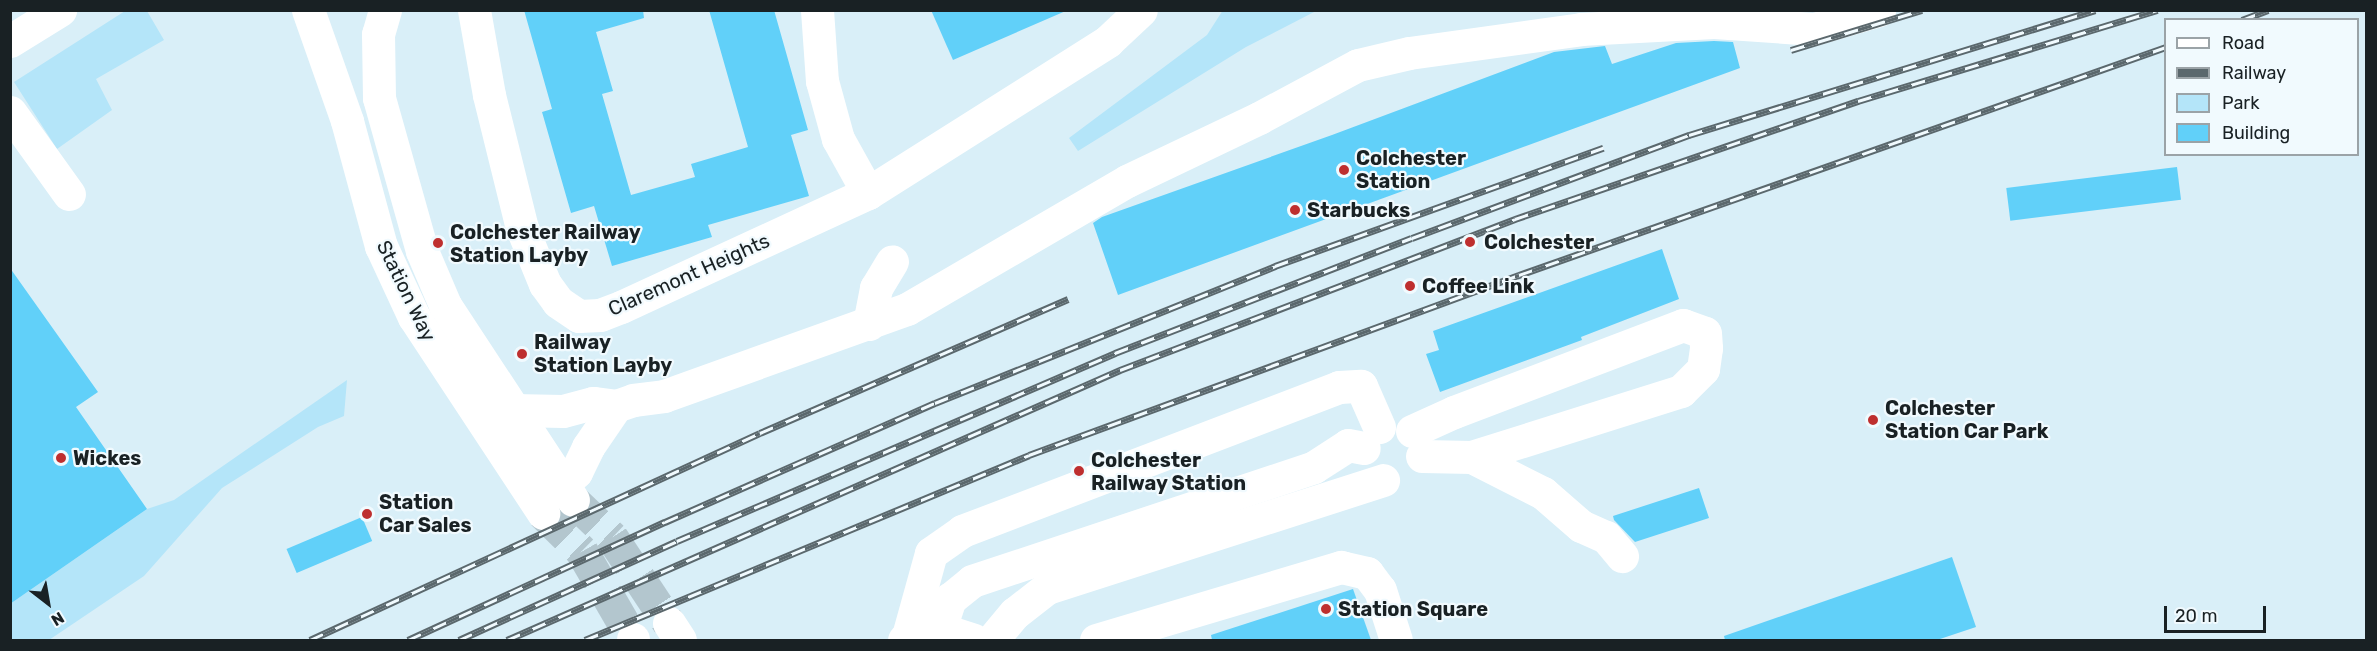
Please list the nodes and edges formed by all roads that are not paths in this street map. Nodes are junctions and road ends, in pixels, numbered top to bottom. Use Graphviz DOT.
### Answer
graph roads {
  1 [pos="46,10"];
  2 [pos="60,10"];
  3 [pos="308,10"];
  4 [pos="385,10"];
  5 [pos="474,10"];
  6 [pos="817,10"];
  7 [pos="1141,10"];
  8 [pos="1879,10"];
  9 [pos="10,41"];
  10 [pos="10,112"];
  11 [pos="868,193"];
  12 [pos="69,194"];
  13 [pos="892,261"];
  14 [pos="870,324"];
  15 [pos="616,406"];
  16 [pos="512,410"];
  17 [pos="1371,438"];
  18 [pos="1417,444"];
  19 [pos="1472,457"];
  20 [pos="1383,480"];
  21 [pos="543,513"];
  22 [pos="1622,556"];
  23 [pos="940,629"];
  24 [pos="906,638"];
  25 [pos="973,640"];
  26 [pos="992,640"];
  27 [pos="1096,640"];
  28 [pos="1396,640"];
  1 -- 9 [label="street"];
  2 -- 9 [label="street"];
  3 -- 21 [label="street, Station Way"];
  4 -- 16 [label="street, Station Way"];
  5 -- 11 [label="street, Claremont Heights"];
  6 -- 11 [label="street"];
  7 -- 11 [label="street, Claremont Heights"];
  8 -- 14 [label="street"];
  10 -- 12 [label="street"];
  13 -- 14 [label="street"];
  14 -- 15 [label="street"];
  15 -- 16 [label="street"];
  15 -- 16 [label="street, Station Way"];
  17 -- 18 [label="street"];
  17 -- 20 [label="street"];
  17 -- 23 [label="street"];
  17 -- 24 [label="street"];
  18 -- 19 [label="street"];
  18 -- 19 [label="street"];
  18 -- 20 [label="street"];
  19 -- 22 [label="street"];
  20 -- 26 [label="street"];
  23 -- 24 [label="street"];
  23 -- 25 [label="street"];
  27 -- 28 [label="street"];
}
